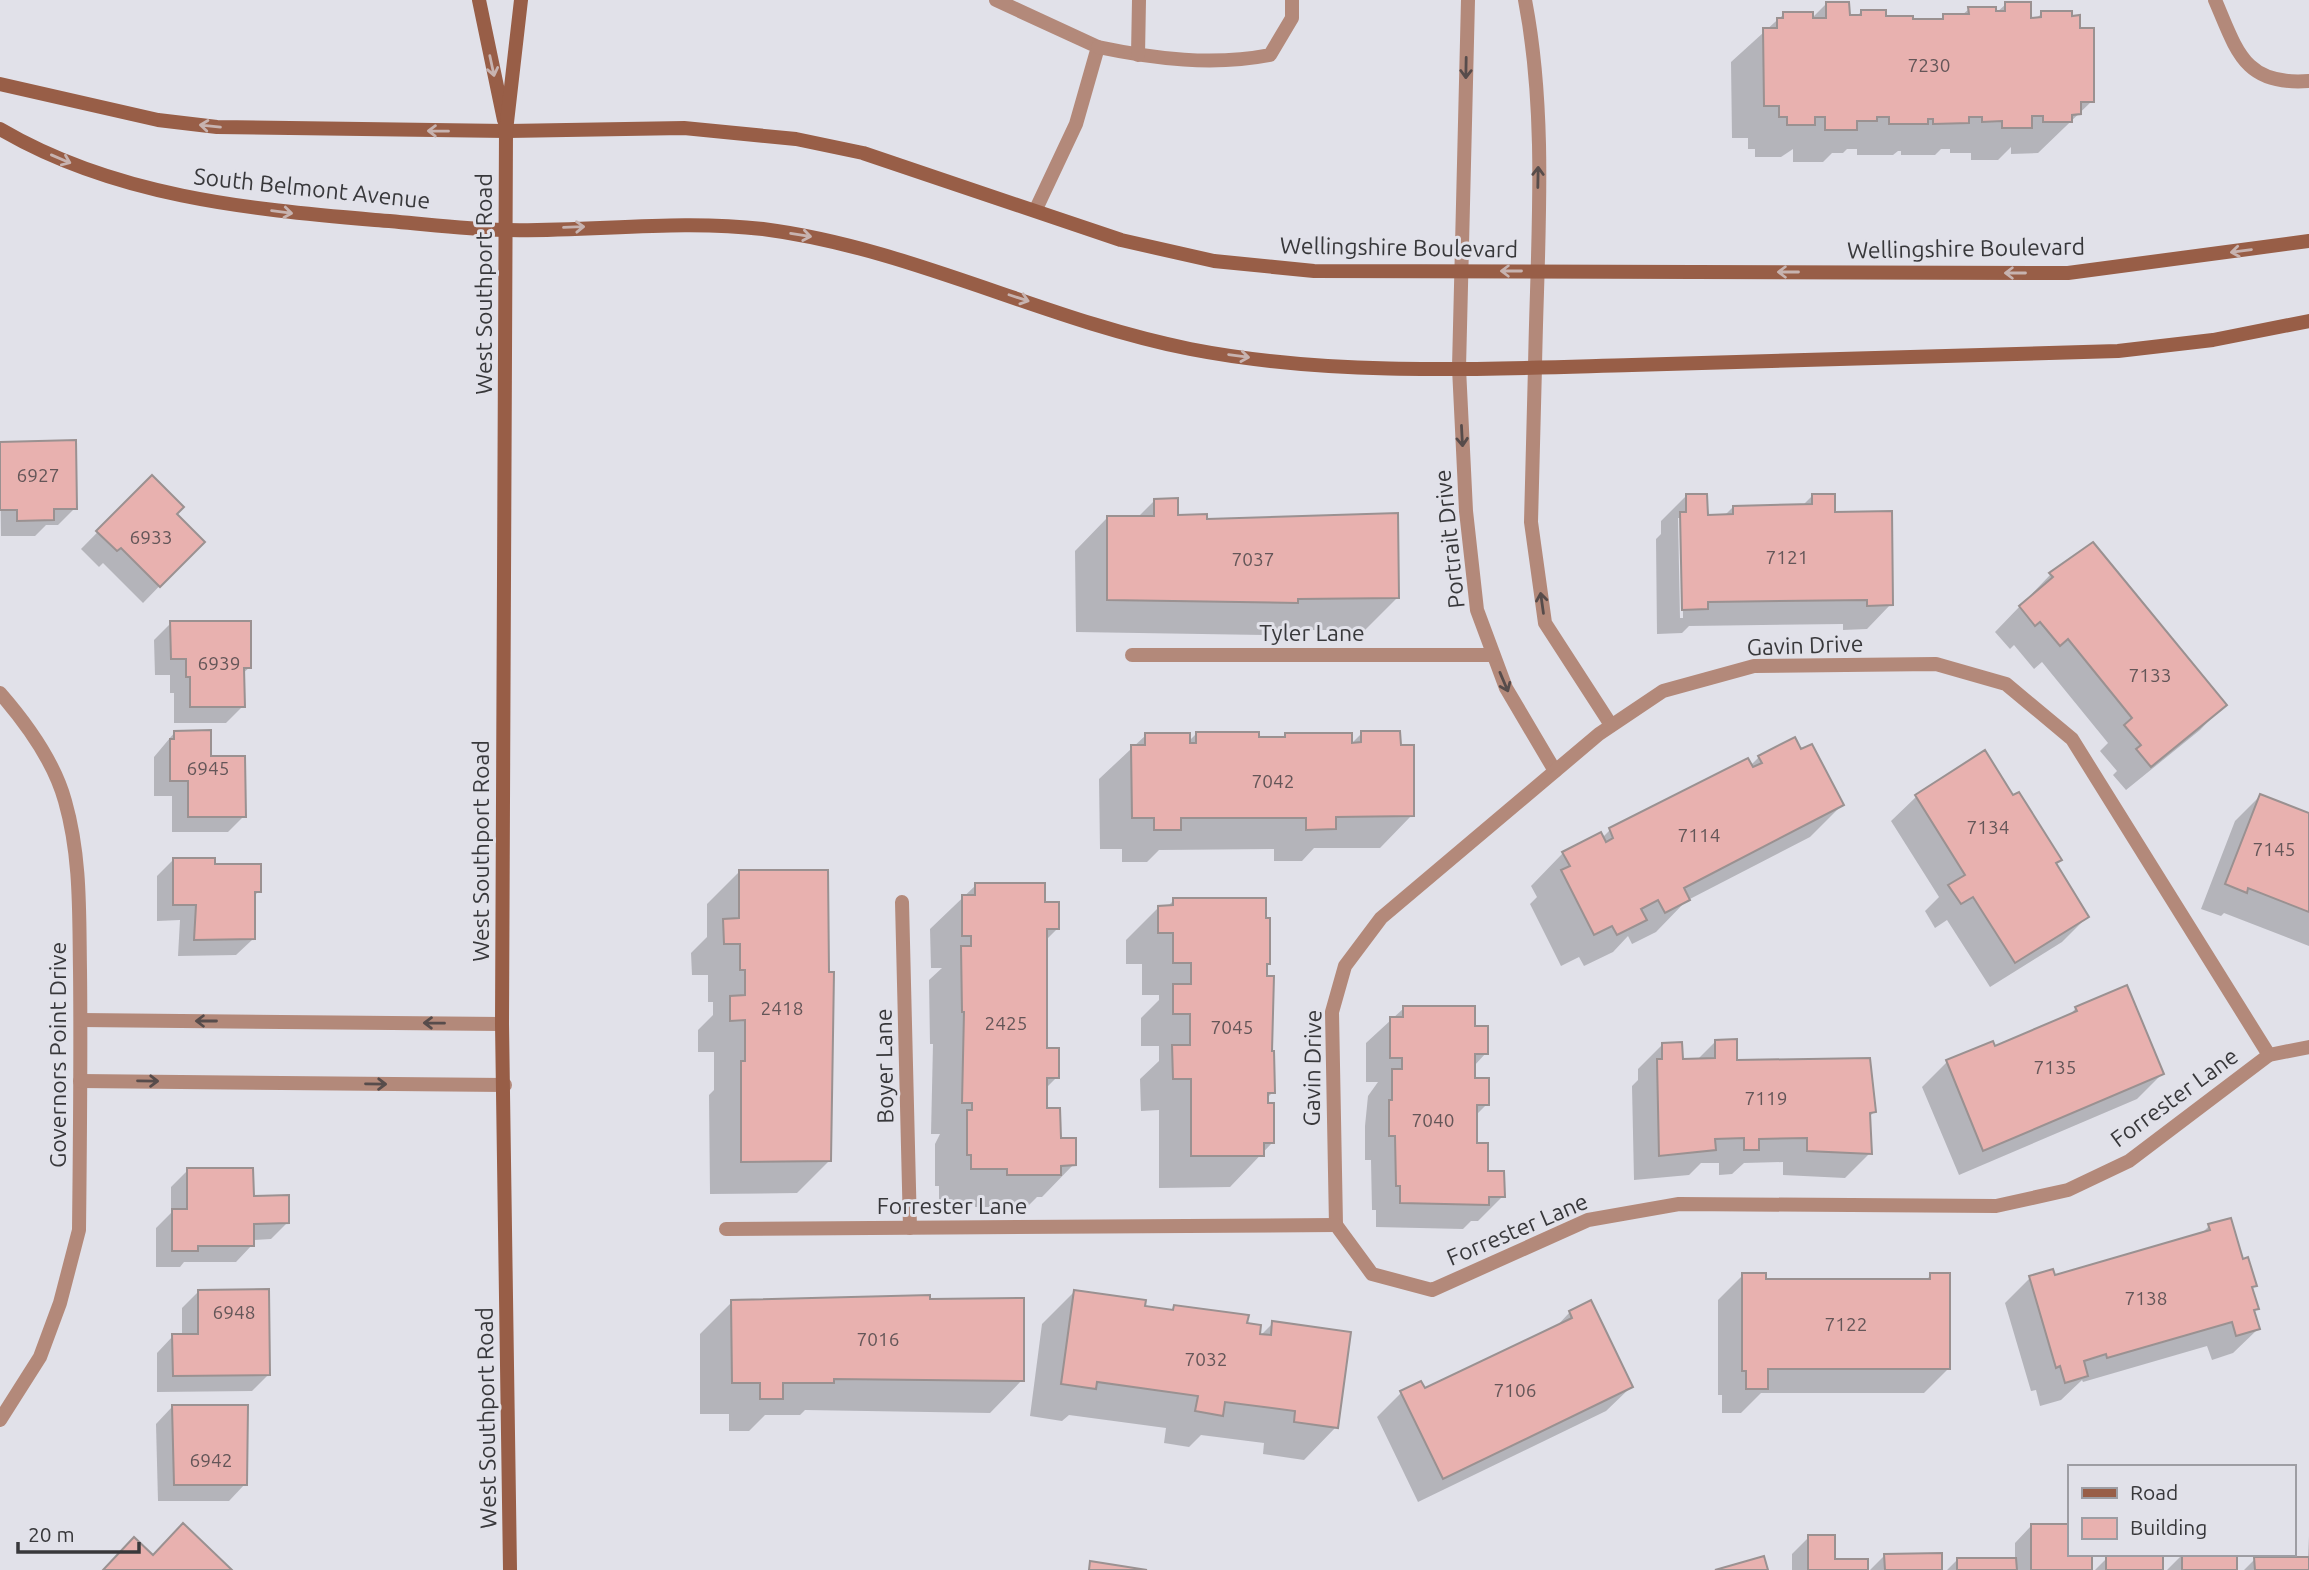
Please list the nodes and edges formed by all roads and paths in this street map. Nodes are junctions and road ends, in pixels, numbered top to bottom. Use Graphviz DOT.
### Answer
graph roads {
  1 [pos="479,0"];
  2 [pos="521,0"];
  3 [pos="996,0"];
  4 [pos="1033,0"];
  5 [pos="1139,0"];
  6 [pos="1147,0"];
  7 [pos="1292,0"];
  8 [pos="1468,0"];
  9 [pos="1525,0"];
  10 [pos="2215,0"];
  11 [pos="1033,17"];
  12 [pos="1139,24"];
  13 [pos="1098,47"];
  14 [pos="1138,55"];
  15 [pos="2309,80"];
  16 [pos="0,84"];
  17 [pos="0,129"];
  18 [pos="506,131"];
  19 [pos="1036,209"];
  20 [pos="506,230"];
  21 [pos="2309,242"];
  22 [pos="1461,271"];
  23 [pos="1537,271"];
  24 [pos="2309,321"];
  25 [pos="1459,368"];
  26 [pos="1535,368"];
  27 [pos="1132,655"];
  28 [pos="1493,655"];
  29 [pos="0,693"];
  30 [pos="1611,725"];
  31 [pos="1555,771"];
  32 [pos="902,902"];
  33 [pos="81,1020"];
  34 [pos="502,1024"];
  35 [pos="2309,1047"];
  36 [pos="2269,1055"];
  37 [pos="80,1081"];
  38 [pos="505,1085"];
  39 [pos="1336,1225"];
  40 [pos="911,1227"];
  41 [pos="726,1228"];
  42 [pos="0,1420"];
  43 [pos="510,1570"];
  1 -- 18 [label="street, West Southport Road, one-way"];
  2 -- 18 [label="street, West Southport Road"];
  3 -- 11 [label="street"];
  4 -- 11 [label="street"];
  5 -- 12 [label="street"];
  6 -- 12 [label="street"];
  7 -- 14 [label="street"];
  8 -- 22 [label="street, Portrait Drive, one-way"];
  23 -- 9 [label="street, one-way"];
  10 -- 15 [label="street"];
  11 -- 13 [label="street"];
  12 -- 14 [label="street"];
  13 -- 14 [label="street"];
  13 -- 19 [label="street"];
  18 -- 16 [label="street, one-way"];
  17 -- 20 [label="street, South Belmont Avenue, one-way"];
  18 -- 19 [label="street, Wellingshire Boulevard"];
  18 -- 20 [label="street, West Southport Road"];
  19 -- 22 [label="street, Wellingshire Boulevard"];
  20 -- 25 [label="street, one-way"];
  20 -- 34 [label="street, West Southport Road"];
  21 -- 23 [label="street, Wellingshire Boulevard, one-way"];
  23 -- 22 [label="street, Wellingshire Boulevard, one-way"];
  22 -- 25 [label="street, Portrait Drive"];
  23 -- 26 [label="street"];
  24 -- 26 [label="street"];
  25 -- 26 [label="street"];
  25 -- 28 [label="street, Portrait Drive, one-way"];
  30 -- 26 [label="street, one-way"];
  27 -- 28 [label="street, Tyler Lane"];
  28 -- 31 [label="street, Portrait Drive, one-way"];
  29 -- 33 [label="street, Governors Point Drive"];
  30 -- 31 [label="street, Gavin Drive"];
  30 -- 36 [label="street, Gavin Drive"];
  31 -- 39 [label="street, Gavin Drive"];
  32 -- 40 [label="street, Boyer Lane"];
  34 -- 33 [label="street, one-way"];
  33 -- 37 [label="street, Governors Point Drive"];
  34 -- 38 [label="street, West Southport Road"];
  35 -- 36 [label="street, Forrester Lane"];
  36 -- 39 [label="street, Forrester Lane"];
  37 -- 38 [label="street, one-way"];
  37 -- 42 [label="street, Governors Point Drive"];
  38 -- 43 [label="street, West Southport Road"];
  39 -- 40 [label="street, Forrester Lane"];
  40 -- 41 [label="street, Forrester Lane"];
}
